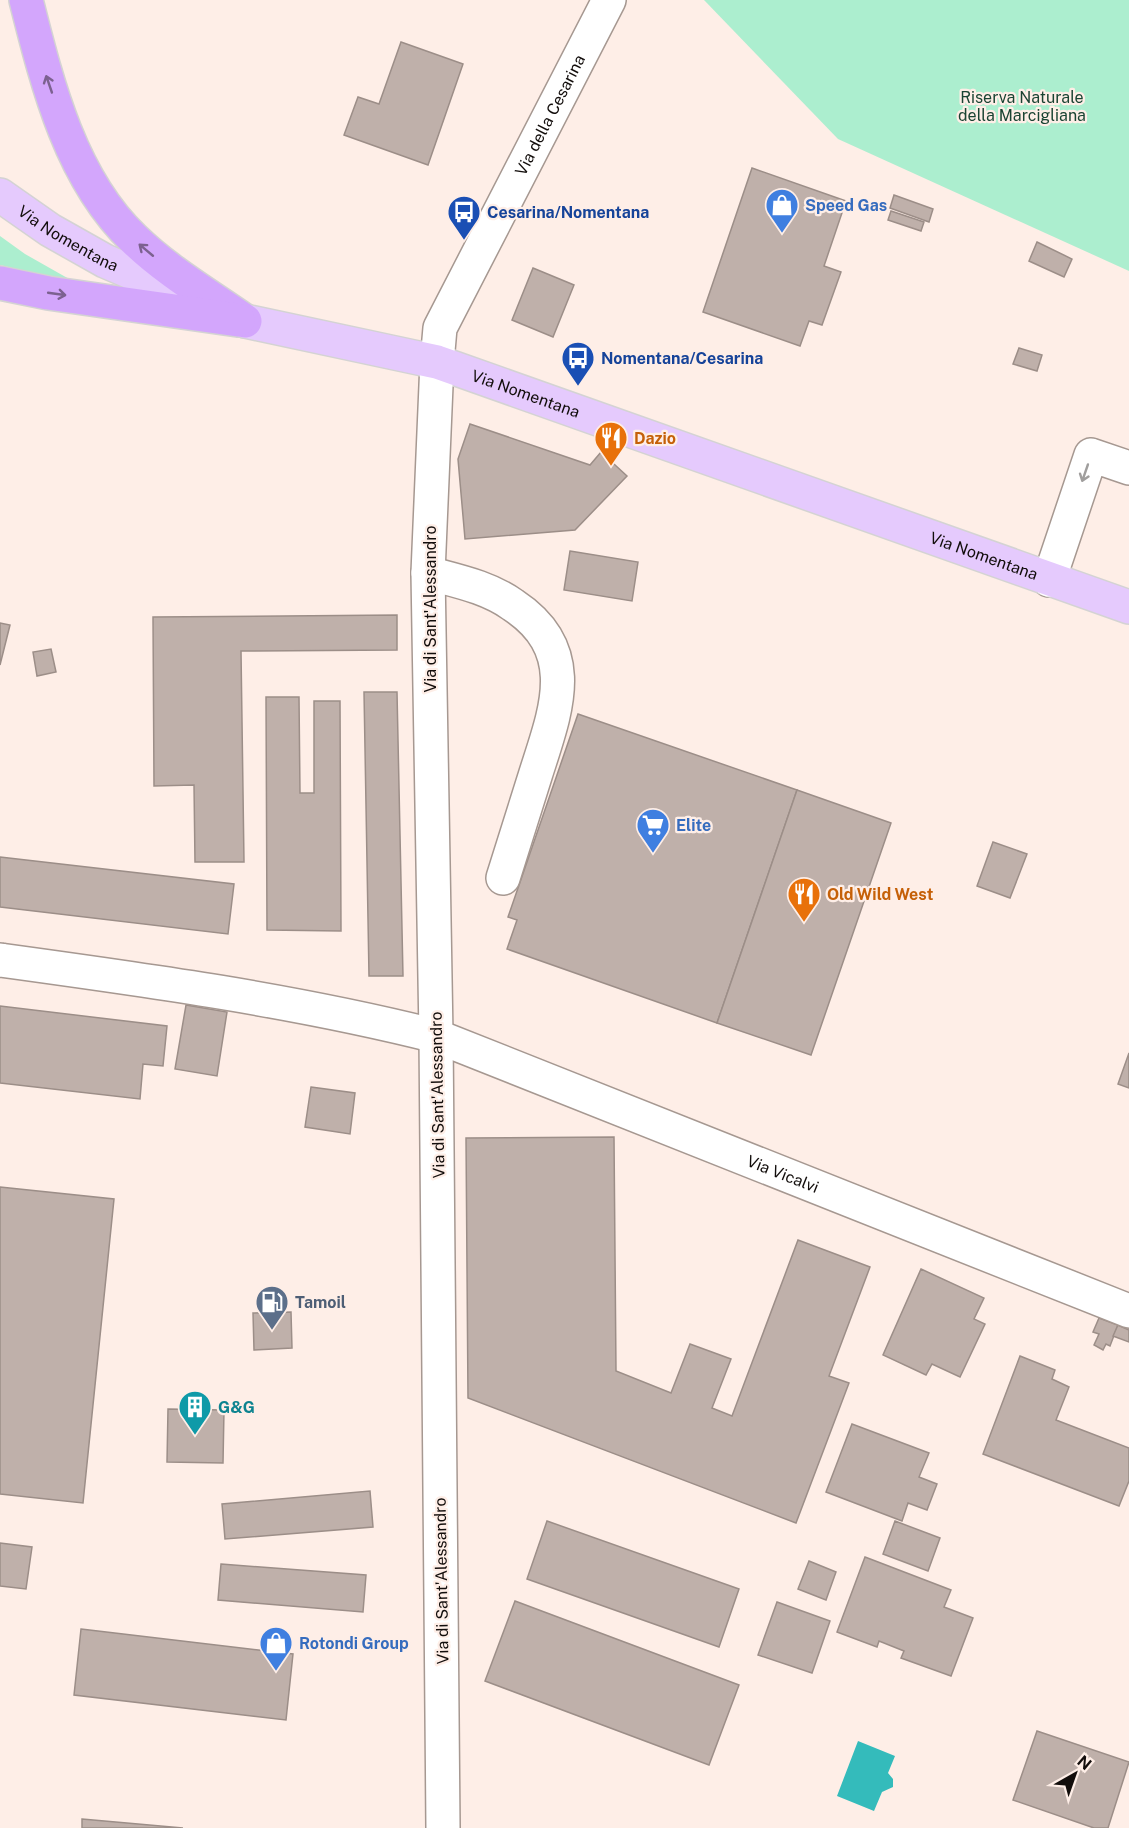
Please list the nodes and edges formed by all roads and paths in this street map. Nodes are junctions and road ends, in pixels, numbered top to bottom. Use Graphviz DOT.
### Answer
graph roads {
  1 [pos="26,0"];
  2 [pos="609,0"];
  3 [pos="0,195"];
  4 [pos="0,283"];
  5 [pos="245,321"];
  6 [pos="437,362"];
  7 [pos="1129,468"];
  8 [pos="428,573"];
  9 [pos="1049,580"];
  10 [pos="1129,607"];
  11 [pos="503,878"];
  12 [pos="0,960"];
  13 [pos="436,1036"];
  14 [pos="1129,1311"];
  15 [pos="443,1828"];
  5 -- 1 [label="highway, one-way"];
  2 -- 6 [label="street, Via della Cesarina"];
  3 -- 5 [label="main road, Via Nomentana"];
  4 -- 5 [label="highway, one-way"];
  5 -- 6 [label="main road, Via Nomentana"];
  6 -- 8 [label="street, Via di Sant'Alessandro"];
  6 -- 9 [label="main road, Via Nomentana"];
  7 -- 9 [label="street, one-way"];
  8 -- 11 [label="street"];
  8 -- 13 [label="street, Via di Sant'Alessandro"];
  9 -- 10 [label="main road, Via Nomentana"];
  12 -- 13 [label="street, Via Vicalvi"];
  13 -- 14 [label="street, Via Vicalvi"];
  13 -- 15 [label="street, Via di Sant'Alessandro"];
}
